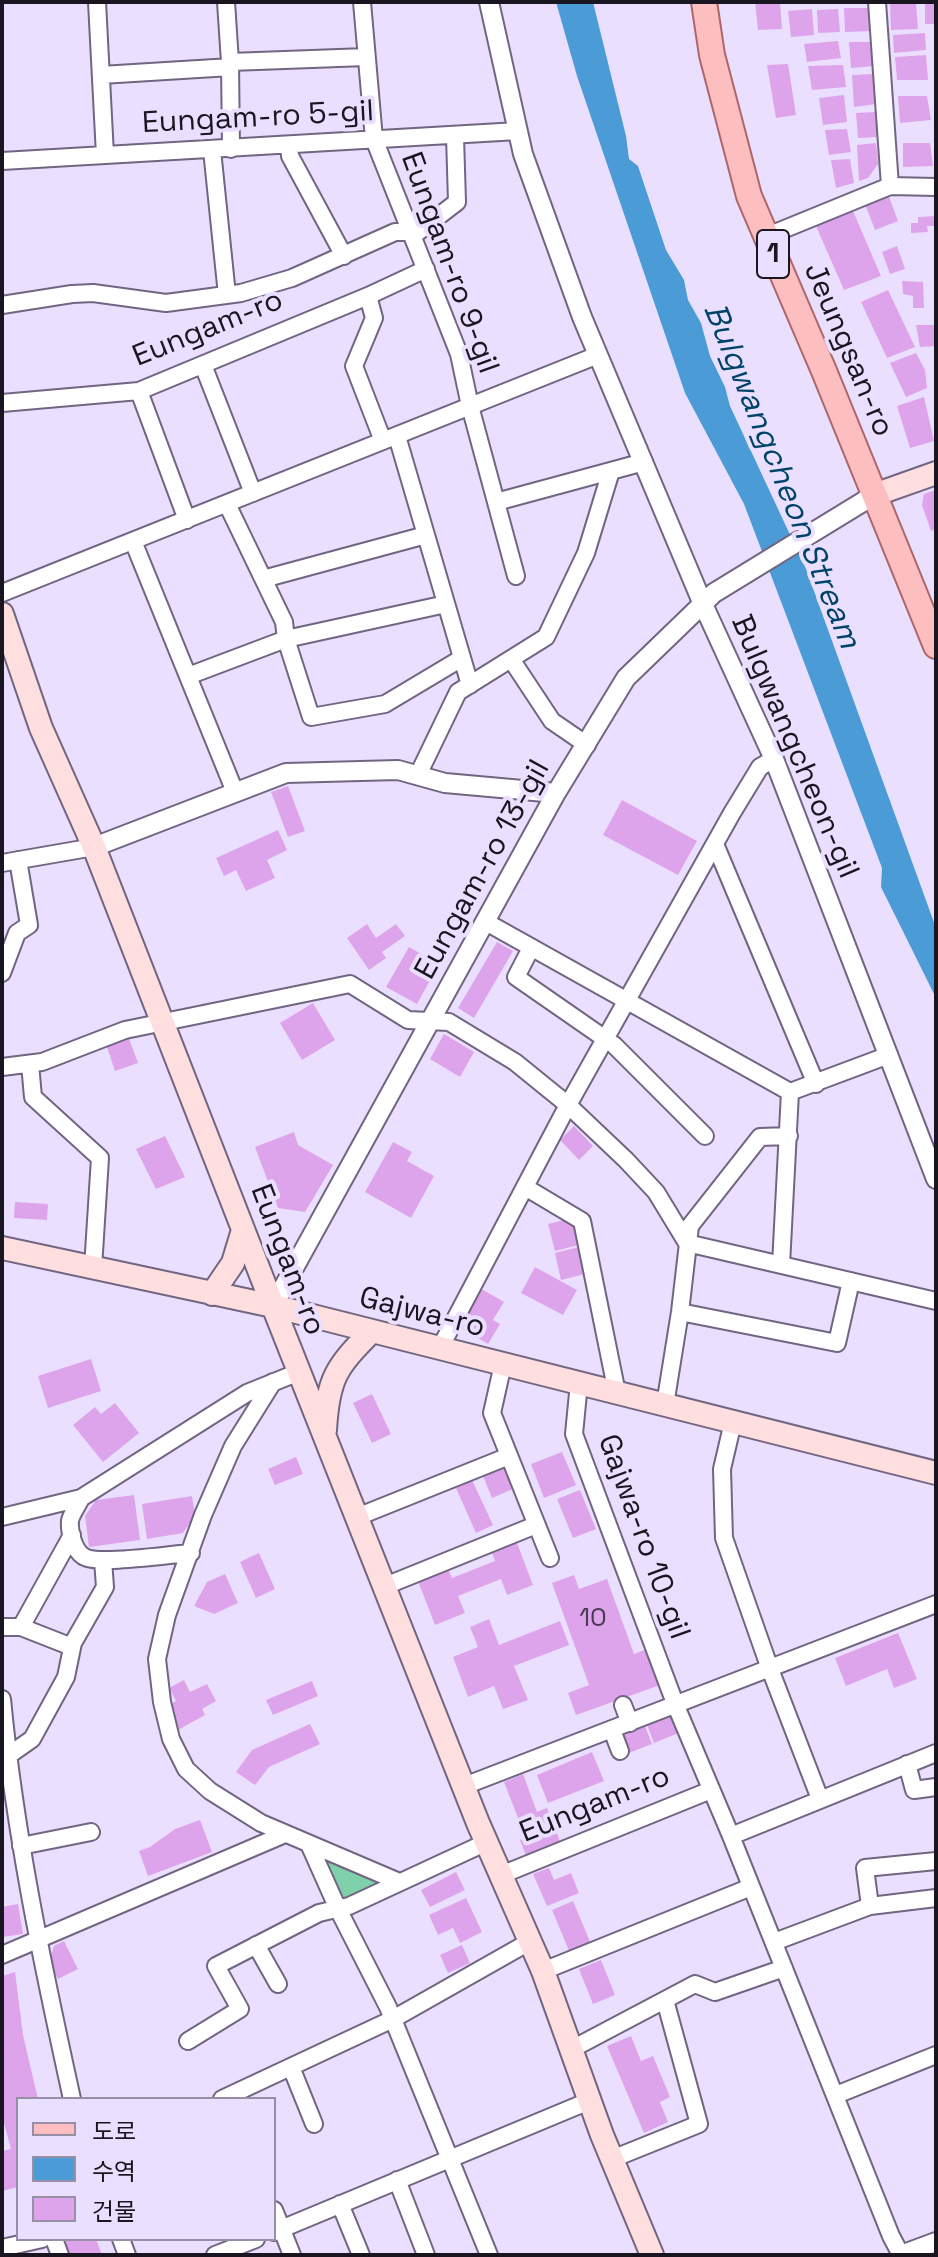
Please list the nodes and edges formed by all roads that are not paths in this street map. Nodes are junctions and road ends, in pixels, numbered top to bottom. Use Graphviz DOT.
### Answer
graph roads {
  1 [pos="97,2"];
  2 [pos="226,2"];
  3 [pos="362,2"];
  4 [pos="489,2"];
  5 [pos="704,2"];
  6 [pos="877,2"];
  7 [pos="366,57"];
  8 [pos="230,65"];
  9 [pos="101,75"];
  10 [pos="518,131"];
  11 [pos="455,136"];
  12 [pos="374,139"];
  13 [pos="289,145"];
  14 [pos="231,149"];
  15 [pos="212,150"];
  16 [pos="105,155"];
  17 [pos="2,161"];
  18 [pos="890,186"];
  19 [pos="936,187"];
  20 [pos="411,232"];
  21 [pos="765,237"];
  22 [pos="344,256"];
  23 [pos="426,269"];
  24 [pos="227,295"];
  25 [pos="368,296"];
  26 [pos="2,305"];
  27 [pos="598,355"];
  28 [pos="203,365"];
  29 [pos="139,391"];
  30 [pos="2,403"];
  31 [pos="470,406"];
  32 [pos="390,438"];
  33 [pos="644,462"];
  34 [pos="611,471"];
  35 [pos="936,473"];
  36 [pos="253,493"];
  37 [pos="874,495"];
  38 [pos="496,502"];
  39 [pos="227,504"];
  40 [pos="187,520"];
  41 [pos="426,535"];
  42 [pos="133,541"];
  43 [pos="516,576"];
  44 [pos="263,579"];
  45 [pos="2,593"];
  46 [pos="708,597"];
  47 [pos="446,604"];
  48 [pos="2,614"];
  49 [pos="933,631"];
  50 [pos="286,639"];
  51 [pos="462,658"];
  52 [pos="511,659"];
  53 [pos="188,676"];
  54 [pos="470,685"];
  55 [pos="587,745"];
  56 [pos="774,759"];
  57 [pos="418,775"];
  58 [pos="235,792"];
  59 [pos="556,793"];
  60 [pos="715,844"];
  61 [pos="94,847"];
  62 [pos="10,861"];
  63 [pos="486,922"];
  64 [pos="531,948"];
  65 [pos="2,973"];
  66 [pos="626,1002"];
  67 [pos="429,1022"];
  68 [pos="163,1024"];
  69 [pos="605,1040"];
  70 [pos="889,1055"];
  71 [pos="30,1064"];
  72 [pos="2,1067"];
  73 [pos="816,1084"];
  74 [pos="790,1092"];
  75 [pos="568,1105"];
  76 [pos="705,1136"];
  77 [pos="789,1136"];
  78 [pos="936,1179"];
  79 [pos="525,1187"];
  80 [pos="243,1230"];
  81 [pos="687,1243"];
  82 [pos="2,1248"];
  83 [pos="781,1265"];
  84 [pos="93,1268"];
  85 [pos="851,1281"];
  86 [pos="212,1294"];
  87 [pos="936,1301"];
  88 [pos="273,1306"];
  89 [pos="680,1312"];
  90 [pos="372,1331"];
  91 [pos="440,1348"];
  92 [pos="503,1364"];
  93 [pos="299,1372"];
  94 [pos="273,1382"];
  95 [pos="579,1383"];
  96 [pos="617,1393"];
  97 [pos="665,1405"];
  98 [pos="733,1422"];
  99 [pos="324,1435"];
  100 [pos="509,1456"];
  101 [pos="936,1473"];
  102 [pos="81,1498"];
  103 [pos="2,1517"];
  104 [pos="357,1517"];
  105 [pos="536,1525"];
  106 [pos="72,1535"];
  107 [pos="191,1553"];
  108 [pos="550,1558"];
  109 [pos="103,1560"];
  110 [pos="385,1586"];
  111 [pos="936,1604"];
  112 [pos="2,1627"];
  113 [pos="21,1627"];
  114 [pos="72,1647"];
  115 [pos="770,1669"];
  116 [pos="2,1699"];
  117 [pos="623,1705"];
  118 [pos="676,1706"];
  119 [pos="630,1723"];
  120 [pos="612,1730"];
  121 [pos="620,1751"];
  122 [pos="936,1753"];
  123 [pos="5,1759"];
  124 [pos="907,1764"];
  125 [pos="464,1786"];
  126 [pos="936,1787"];
  127 [pos="711,1790"];
  128 [pos="820,1799"];
  129 [pos="91,1832"];
  130 [pos="285,1834"];
  131 [pos="731,1836"];
  132 [pos="487,1842"];
  133 [pos="309,1844"];
  134 [pos="21,1846"];
  135 [pos="936,1861"];
  136 [pos="501,1875"];
  137 [pos="397,1881"];
  138 [pos="751,1887"];
  139 [pos="936,1898"];
  140 [pos="870,1906"];
  141 [pos="338,1909"];
  142 [pos="38,1940"];
  143 [pos="529,1942"];
  144 [pos="774,1942"];
  145 [pos="256,1945"];
  146 [pos="2,1955"];
  147 [pos="784,1968"];
  148 [pos="543,1971"];
  149 [pos="278,1984"];
  150 [pos="665,2000"];
  151 [pos="393,2019"];
  152 [pos="188,2041"];
  153 [pos="570,2050"];
  154 [pos="936,2055"];
  155 [pos="291,2067"];
  156 [pos="836,2095"];
  157 [pos="72,2097"];
  158 [pos="229,2097"];
  159 [pos="589,2101"];
  160 [pos="314,2124"];
  161 [pos="450,2157"];
  162 [pos="612,2159"];
  163 [pos="397,2180"];
  164 [pos="340,2204"];
  165 [pos="278,2230"];
  166 [pos="33,2241"];
  167 [pos="251,2241"];
  168 [pos="936,2242"];
  169 [pos="2,2248"];
  170 [pos="216,2255"];
  171 [pos="292,2255"];
  172 [pos="361,2255"];
  173 [pos="426,2255"];
  174 [pos="489,2255"];
  175 [pos="652,2255"];
  176 [pos="901,2255"];
  1 -- 9 [label="street"];
  2 -- 8 [label="street"];
  3 -- 7 [label="street, Eungam-ro 9-gil"];
  4 -- 10 [label="street, Bulgwangcheon-gil"];
  5 -- 21 [label="main road, Jeungsan-ro / 1"];
  6 -- 18 [label="street"];
  7 -- 8 [label="street"];
  7 -- 12 [label="street, Eungam-ro 9-gil"];
  8 -- 9 [label="street"];
  8 -- 14 [label="street"];
  9 -- 16 [label="street"];
  10 -- 11 [label="street, Eungam-ro 5-gil"];
  10 -- 27 [label="street, Bulgwangcheon-gil"];
  11 -- 12 [label="street, Eungam-ro 5-gil"];
  11 -- 20 [label="street"];
  12 -- 13 [label="street, Eungam-ro 5-gil"];
  12 -- 20 [label="street, Eungam-ro 9-gil"];
  13 -- 14 [label="street, Eungam-ro 5-gil"];
  13 -- 22 [label="street"];
  14 -- 15 [label="street, Eungam-ro 5-gil"];
  15 -- 16 [label="street, Eungam-ro 5-gil"];
  15 -- 24 [label="street"];
  16 -- 17 [label="street, Eungam-ro 5-gil"];
  18 -- 19 [label="street"];
  18 -- 21 [label="street"];
  20 -- 22 [label="street"];
  20 -- 23 [label="street, Eungam-ro 9-gil"];
  21 -- 37 [label="main road, Jeungsan-ro / 1"];
  22 -- 24 [label="street"];
  23 -- 25 [label="street, Eungam-ro"];
  23 -- 31 [label="street, Eungam-ro 9-gil"];
  24 -- 26 [label="street"];
  25 -- 28 [label="street, Eungam-ro"];
  25 -- 32 [label="street"];
  27 -- 31 [label="street, Eungam-ro 9-gil"];
  27 -- 33 [label="street, Bulgwangcheon-gil"];
  28 -- 29 [label="street, Eungam-ro"];
  28 -- 36 [label="street"];
  29 -- 30 [label="street, Eungam-ro"];
  29 -- 40 [label="street"];
  31 -- 32 [label="street, Eungam-ro 9-gil"];
  31 -- 38 [label="street, Eungam-ro 9-gil"];
  32 -- 36 [label="street, Eungam-ro 9-gil"];
  32 -- 41 [label="street"];
  33 -- 34 [label="street"];
  33 -- 46 [label="street, Bulgwangcheon-gil"];
  34 -- 38 [label="street"];
  34 -- 52 [label="street"];
  35 -- 37 [label="main road"];
  36 -- 39 [label="street, Eungam-ro 9-gil"];
  37 -- 46 [label="street, Eungam-ro 13-gil"];
  37 -- 49 [label="main road, Jeungsan-ro / 1"];
  38 -- 43 [label="street, Eungam-ro 9-gil"];
  39 -- 40 [label="street, Eungam-ro 9-gil"];
  39 -- 44 [label="street"];
  40 -- 42 [label="street, Eungam-ro 9-gil"];
  41 -- 44 [label="street"];
  41 -- 47 [label="street"];
  42 -- 45 [label="street, Eungam-ro 9-gil"];
  42 -- 53 [label="street"];
  44 -- 50 [label="street"];
  46 -- 55 [label="street, Eungam-ro 13-gil"];
  46 -- 56 [label="street, Bulgwangcheon-gil"];
  47 -- 50 [label="street"];
  47 -- 51 [label="street"];
  48 -- 61 [label="main road, Eungam-ro"];
  50 -- 51 [label="street"];
  50 -- 53 [label="street"];
  51 -- 54 [label="street"];
  52 -- 54 [label="street"];
  52 -- 55 [label="street, Eungam-ro 13-gil"];
  53 -- 58 [label="street"];
  54 -- 57 [label="street"];
  55 -- 59 [label="street, Eungam-ro 13-gil"];
  56 -- 60 [label="street"];
  56 -- 70 [label="street, Bulgwangcheon-gil"];
  57 -- 58 [label="street"];
  57 -- 59 [label="street"];
  58 -- 61 [label="street"];
  59 -- 63 [label="street, Eungam-ro 13-gil"];
  60 -- 66 [label="street"];
  60 -- 73 [label="street"];
  61 -- 62 [label="street"];
  61 -- 68 [label="main road, Eungam-ro"];
  62 -- 65 [label="street"];
  63 -- 64 [label="street"];
  63 -- 67 [label="street, Eungam-ro 13-gil"];
  64 -- 66 [label="street"];
  64 -- 69 [label="street"];
  66 -- 69 [label="street"];
  66 -- 74 [label="street"];
  67 -- 68 [label="street, Eungam-ro 13-gil"];
  67 -- 75 [label="street"];
  67 -- 88 [label="street, Eungam-ro 13-gil"];
  68 -- 71 [label="street"];
  68 -- 80 [label="main road, Eungam-ro"];
  69 -- 75 [label="street"];
  69 -- 76 [label="street"];
  70 -- 73 [label="street"];
  70 -- 78 [label="street, Bulgwangcheon-gil"];
  71 -- 72 [label="street"];
  71 -- 84 [label="street"];
  73 -- 74 [label="street"];
  74 -- 77 [label="street"];
  75 -- 79 [label="street"];
  75 -- 81 [label="street"];
  77 -- 81 [label="street"];
  77 -- 83 [label="street"];
  79 -- 91 [label="street"];
  79 -- 96 [label="street"];
  80 -- 86 [label="main road"];
  80 -- 88 [label="main road, Eungam-ro"];
  81 -- 83 [label="street"];
  81 -- 89 [label="street"];
  82 -- 84 [label="main road, Gajwa-ro"];
  83 -- 85 [label="street"];
  84 -- 86 [label="main road, Gajwa-ro"];
  85 -- 87 [label="street"];
  85 -- 89 [label="street"];
  86 -- 88 [label="main road, Gajwa-ro"];
  88 -- 90 [label="main road, Gajwa-ro"];
  88 -- 93 [label="main road, Eungam-ro"];
  89 -- 97 [label="street"];
  90 -- 91 [label="main road, Gajwa-ro"];
  90 -- 99 [label="main road"];
  91 -- 92 [label="main road, Gajwa-ro"];
  92 -- 95 [label="main road, Gajwa-ro"];
  92 -- 100 [label="street, Gajwa-ro"];
  93 -- 94 [label="street"];
  93 -- 99 [label="main road, Eungam-ro"];
  94 -- 102 [label="street"];
  94 -- 107 [label="street"];
  95 -- 96 [label="main road, Gajwa-ro"];
  95 -- 118 [label="street, Gajwa-ro 10-gil"];
  96 -- 97 [label="main road, Gajwa-ro"];
  97 -- 98 [label="main road, Gajwa-ro"];
  98 -- 101 [label="main road, Gajwa-ro"];
  98 -- 115 [label="street"];
  99 -- 104 [label="main road, Eungam-ro"];
  100 -- 104 [label="street"];
  100 -- 105 [label="street, Gajwa-ro"];
  102 -- 103 [label="street"];
  102 -- 106 [label="street"];
  104 -- 110 [label="main road, Eungam-ro"];
  105 -- 108 [label="street, Gajwa-ro"];
  105 -- 110 [label="street"];
  106 -- 109 [label="street"];
  106 -- 113 [label="street"];
  107 -- 109 [label="street"];
  107 -- 130 [label="street"];
  109 -- 114 [label="street"];
  110 -- 125 [label="main road, Eungam-ro"];
  111 -- 115 [label="street"];
  112 -- 113 [label="street"];
  113 -- 114 [label="street"];
  114 -- 123 [label="street"];
  115 -- 118 [label="street"];
  115 -- 128 [label="street"];
  116 -- 123 [label="street"];
  117 -- 119 [label="street"];
  118 -- 119 [label="street, Eungam-ro"];
  118 -- 127 [label="street, Gajwa-ro 10-gil"];
  119 -- 120 [label="street, Eungam-ro"];
  120 -- 121 [label="street"];
  120 -- 125 [label="street, Eungam-ro"];
  122 -- 124 [label="street"];
  123 -- 134 [label="street"];
  124 -- 126 [label="street"];
  124 -- 128 [label="street"];
  125 -- 132 [label="main road, Eungam-ro"];
  127 -- 131 [label="street, Gajwa-ro 10-gil"];
  127 -- 136 [label="street, Eungam-ro"];
  128 -- 131 [label="street"];
  129 -- 134 [label="street"];
  130 -- 133 [label="street"];
  130 -- 142 [label="street"];
  131 -- 138 [label="street, Gajwa-ro 10-gil"];
  132 -- 136 [label="main road, Eungam-ro"];
  132 -- 137 [label="street"];
  133 -- 137 [label="street"];
  133 -- 141 [label="street"];
  134 -- 142 [label="street"];
  135 -- 140 [label="street"];
  136 -- 143 [label="main road, Eungam-ro"];
  137 -- 141 [label="street"];
  138 -- 144 [label="street, Gajwa-ro 10-gil"];
  138 -- 148 [label="street"];
  139 -- 140 [label="street"];
  140 -- 144 [label="street"];
  141 -- 145 [label="street"];
  141 -- 151 [label="street"];
  142 -- 146 [label="street"];
  142 -- 157 [label="street"];
  143 -- 148 [label="main road, Eungam-ro"];
  143 -- 151 [label="street"];
  144 -- 147 [label="street, Gajwa-ro 10-gil"];
  145 -- 149 [label="street"];
  145 -- 152 [label="street"];
  147 -- 150 [label="street"];
  147 -- 156 [label="street, Gajwa-ro 10-gil"];
  148 -- 153 [label="main road, Eungam-ro"];
  150 -- 153 [label="street"];
  150 -- 162 [label="street"];
  151 -- 155 [label="street"];
  151 -- 161 [label="street"];
  153 -- 159 [label="main road, Eungam-ro"];
  154 -- 156 [label="street"];
  155 -- 158 [label="street"];
  155 -- 160 [label="street"];
  156 -- 176 [label="street, Gajwa-ro 10-gil"];
  159 -- 161 [label="street"];
  159 -- 162 [label="main road, Eungam-ro"];
  161 -- 163 [label="street"];
  161 -- 174 [label="street"];
  162 -- 175 [label="main road, Eungam-ro"];
  163 -- 164 [label="street"];
  163 -- 173 [label="street"];
  164 -- 165 [label="street"];
  164 -- 172 [label="street"];
  165 -- 171 [label="street"];
  166 -- 169 [label="street"];
  167 -- 170 [label="street"];
  168 -- 176 [label="street"];
}
